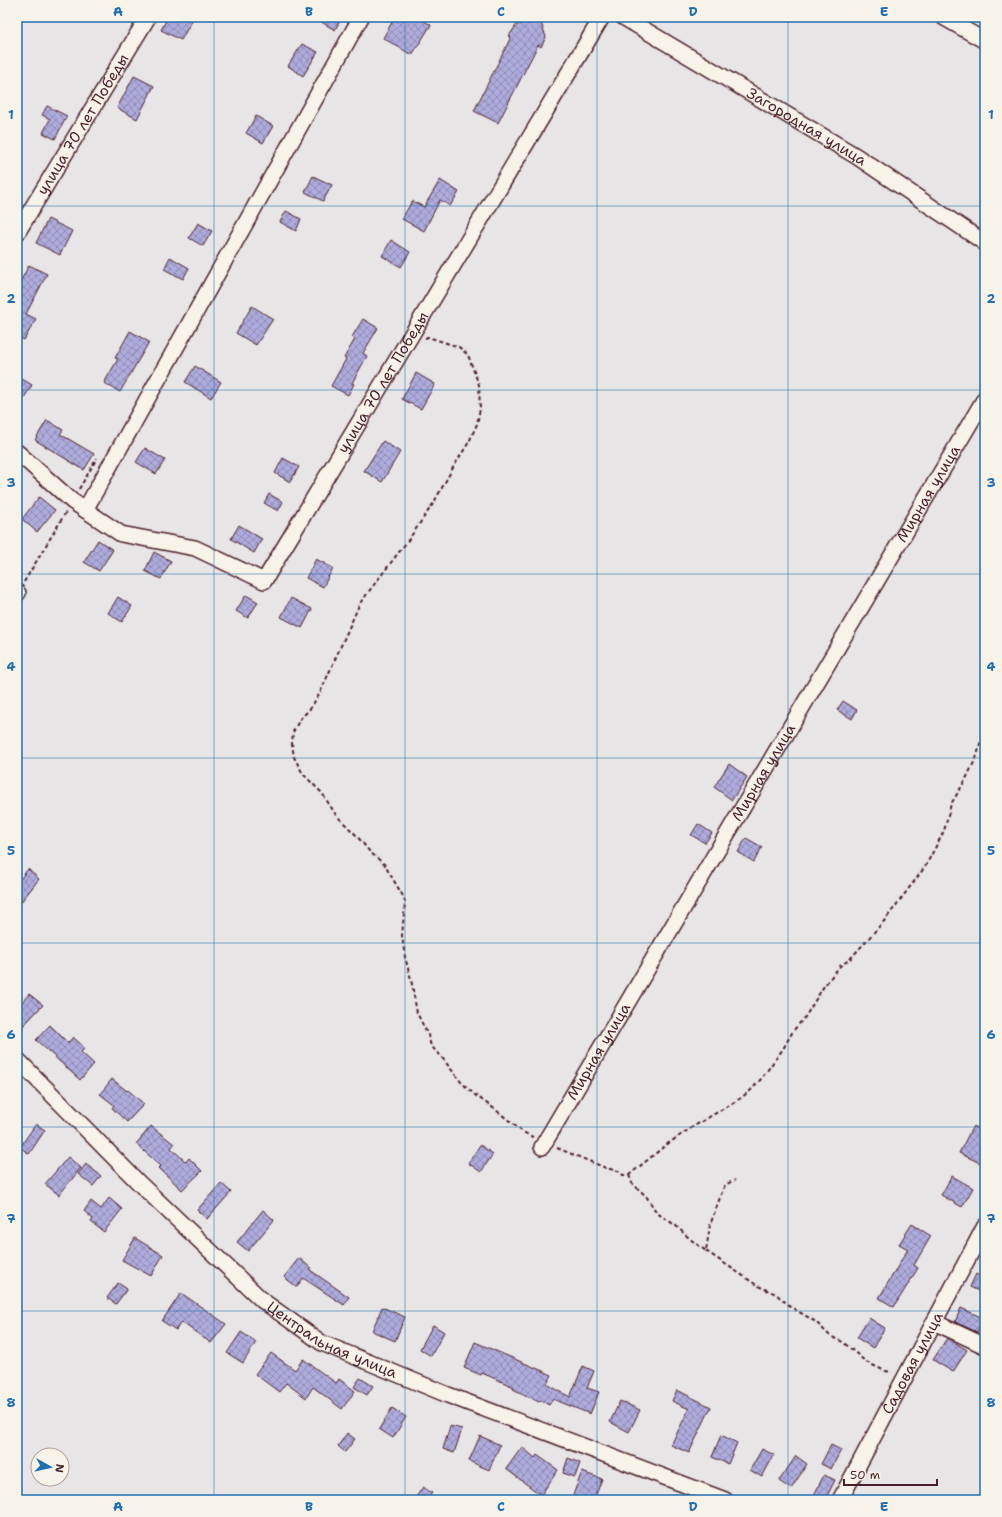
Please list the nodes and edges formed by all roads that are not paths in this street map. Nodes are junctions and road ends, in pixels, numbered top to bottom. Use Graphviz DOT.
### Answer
graph roads {
  1 [pos="148,17"];
  2 [pos="361,17"];
  3 [pos="602,17"];
  4 [pos="623,17"];
  5 [pos="943,17"];
  6 [pos="985,41"];
  7 [pos="17,233"];
  8 [pos="985,243"];
  9 [pos="985,398"];
  10 [pos="17,452"];
  11 [pos="85,510"];
  12 [pos="17,1059"];
  13 [pos="542,1143"];
  14 [pos="985,1226"];
  15 [pos="934,1322"];
  16 [pos="985,1346"];
  17 [pos="725,1500"];
  18 [pos="840,1500"];
  1 -- 7 [label="street, улица 70 лет Победы"];
  2 -- 11 [label="street"];
  3 -- 11 [label="street, улица 70 лет Победы"];
  4 -- 8 [label="street, Загородная улица"];
  5 -- 6 [label="street"];
  9 -- 13 [label="street, Мирная улица"];
  10 -- 11 [label="street, улица 70 лет Победы"];
  12 -- 17 [label="street, Центральная улица"];
  14 -- 15 [label="street, Садовая улица"];
  15 -- 16 [label="street"];
  15 -- 18 [label="street, Садовая улица"];
}
